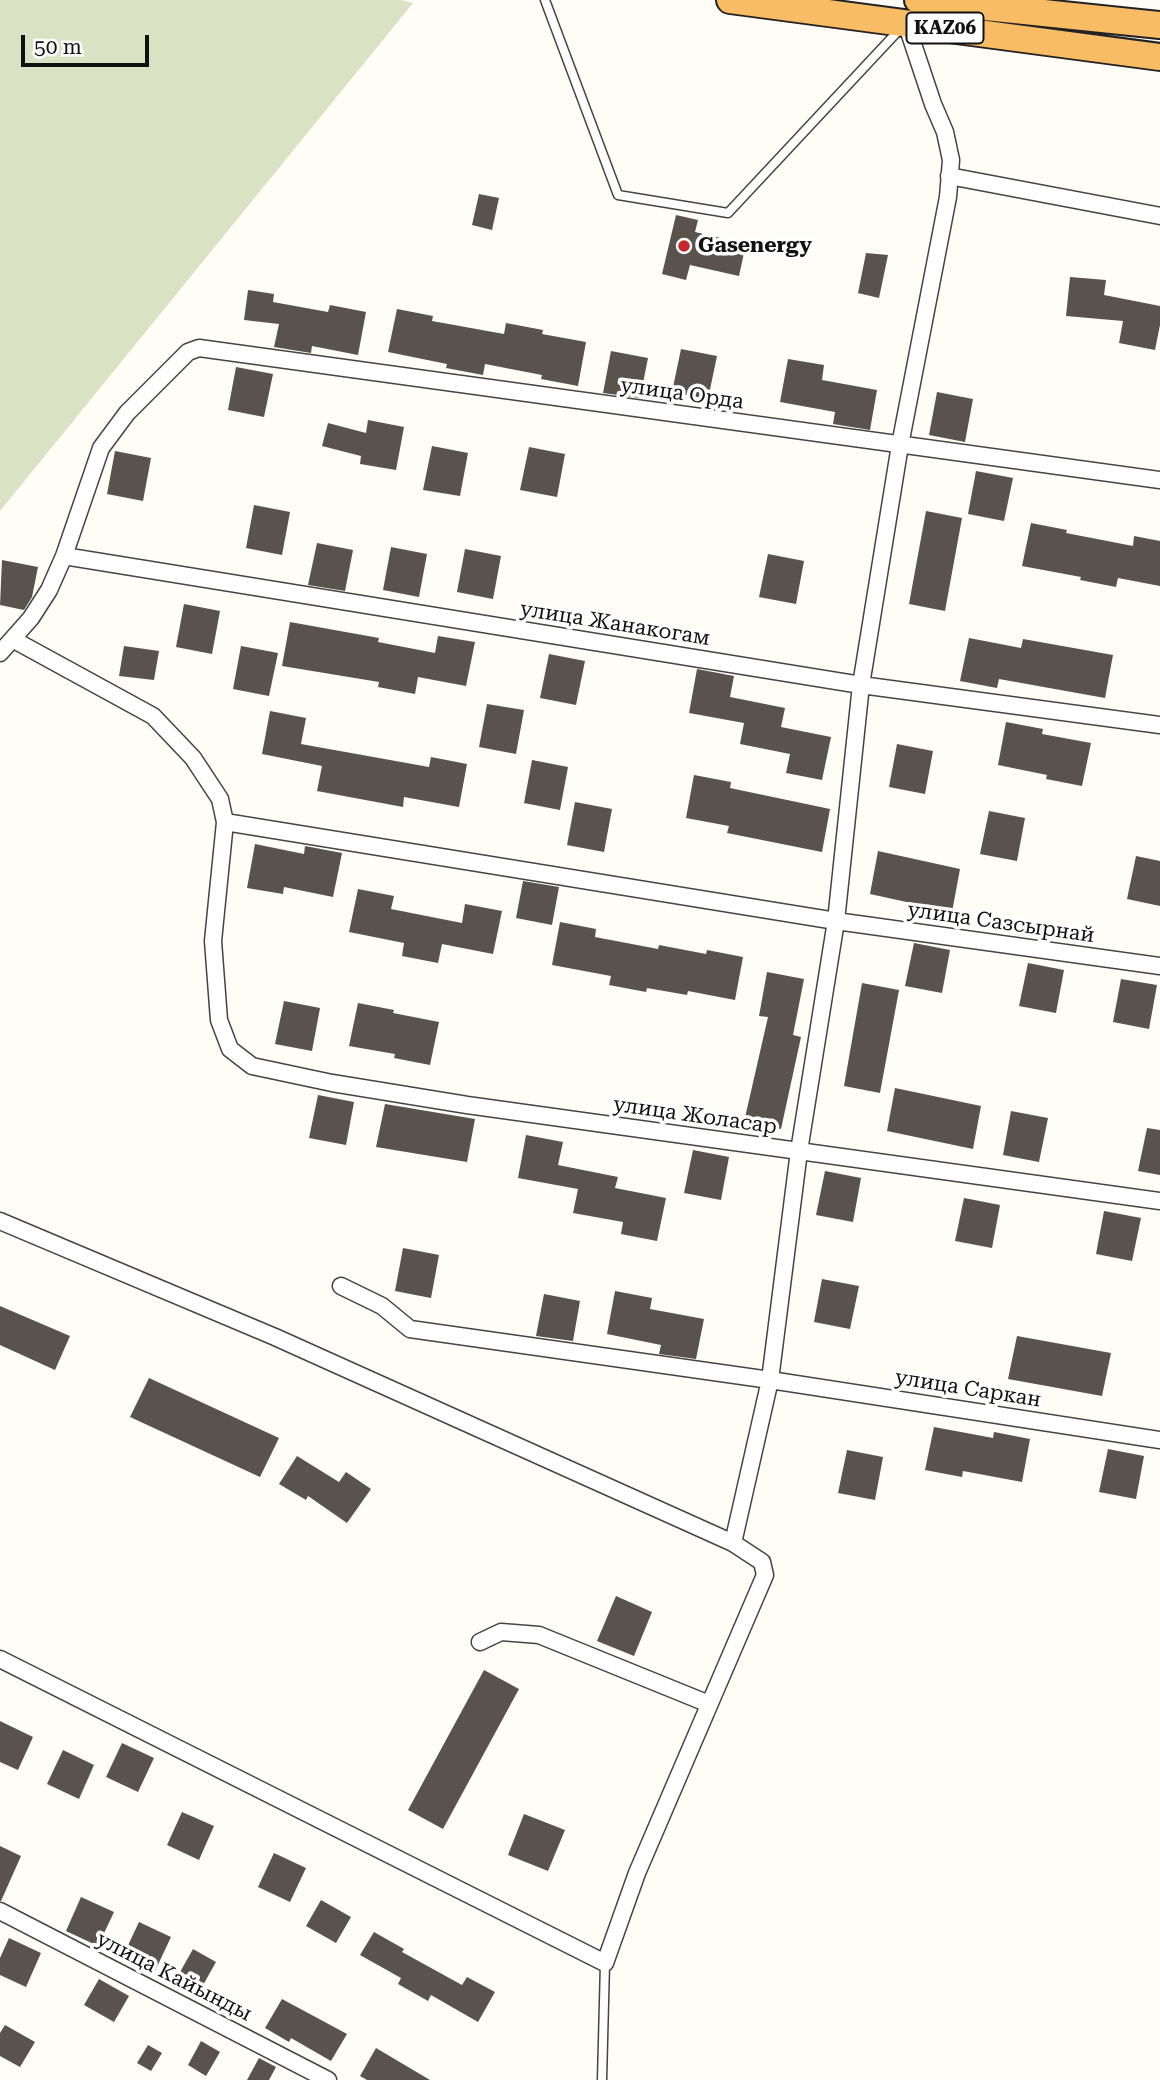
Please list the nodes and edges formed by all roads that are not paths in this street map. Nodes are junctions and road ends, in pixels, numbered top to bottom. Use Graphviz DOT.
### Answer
graph roads {
  1 [pos="545,0"];
  2 [pos="730,0"];
  3 [pos="911,8"];
  4 [pos="1160,25"];
  5 [pos="1160,57"];
  6 [pos="949,176"];
  7 [pos="1160,216"];
  8 [pos="900,445"];
  9 [pos="1160,480"];
  10 [pos="64,556"];
  11 [pos="13,640"];
  12 [pos="0,653"];
  13 [pos="860,685"];
  14 [pos="1160,725"];
  15 [pos="225,822"];
  16 [pos="836,921"];
  17 [pos="1160,966"];
  18 [pos="799,1151"];
  19 [pos="1160,1201"];
  20 [pos="0,1221"];
  21 [pos="341,1286"];
  22 [pos="771,1380"];
  23 [pos="1160,1440"];
  24 [pos="733,1543"];
  25 [pos="480,1642"];
  26 [pos="0,1659"];
  27 [pos="709,1704"];
  28 [pos="0,1911"];
  29 [pos="605,1963"];
  30 [pos="328,2080"];
  31 [pos="602,2080"];
  1 -- 3 [label="lane"];
  2 -- 3 [label="highway, KАZ06"];
  3 -- 4 [label="highway, KАZ06"];
  3 -- 5 [label="highway, KАZ06"];
  3 -- 6 [label="street"];
  6 -- 7 [label="street"];
  6 -- 8 [label="street"];
  8 -- 9 [label="street, улица Орда"];
  8 -- 10 [label="street, улица Орда"];
  8 -- 13 [label="street"];
  10 -- 11 [label="street"];
  10 -- 13 [label="street, улица Жанакогам"];
  11 -- 12 [label="street"];
  11 -- 15 [label="street"];
  13 -- 14 [label="street, улица Жанакогам"];
  13 -- 16 [label="street"];
  15 -- 16 [label="street, улица Сазсырнай"];
  15 -- 18 [label="street, улица Жоласар"];
  16 -- 17 [label="street, улица Сазсырнай"];
  16 -- 18 [label="street"];
  18 -- 19 [label="street, улица Жоласар"];
  18 -- 22 [label="street"];
  20 -- 24 [label="street"];
  21 -- 22 [label="street, улица Саркан"];
  22 -- 23 [label="street, улица Саркан"];
  22 -- 24 [label="street"];
  24 -- 27 [label="street"];
  25 -- 27 [label="street"];
  26 -- 29 [label="street"];
  27 -- 29 [label="street"];
  28 -- 30 [label="street, улица Кайынды"];
  29 -- 31 [label="lane"];
}
